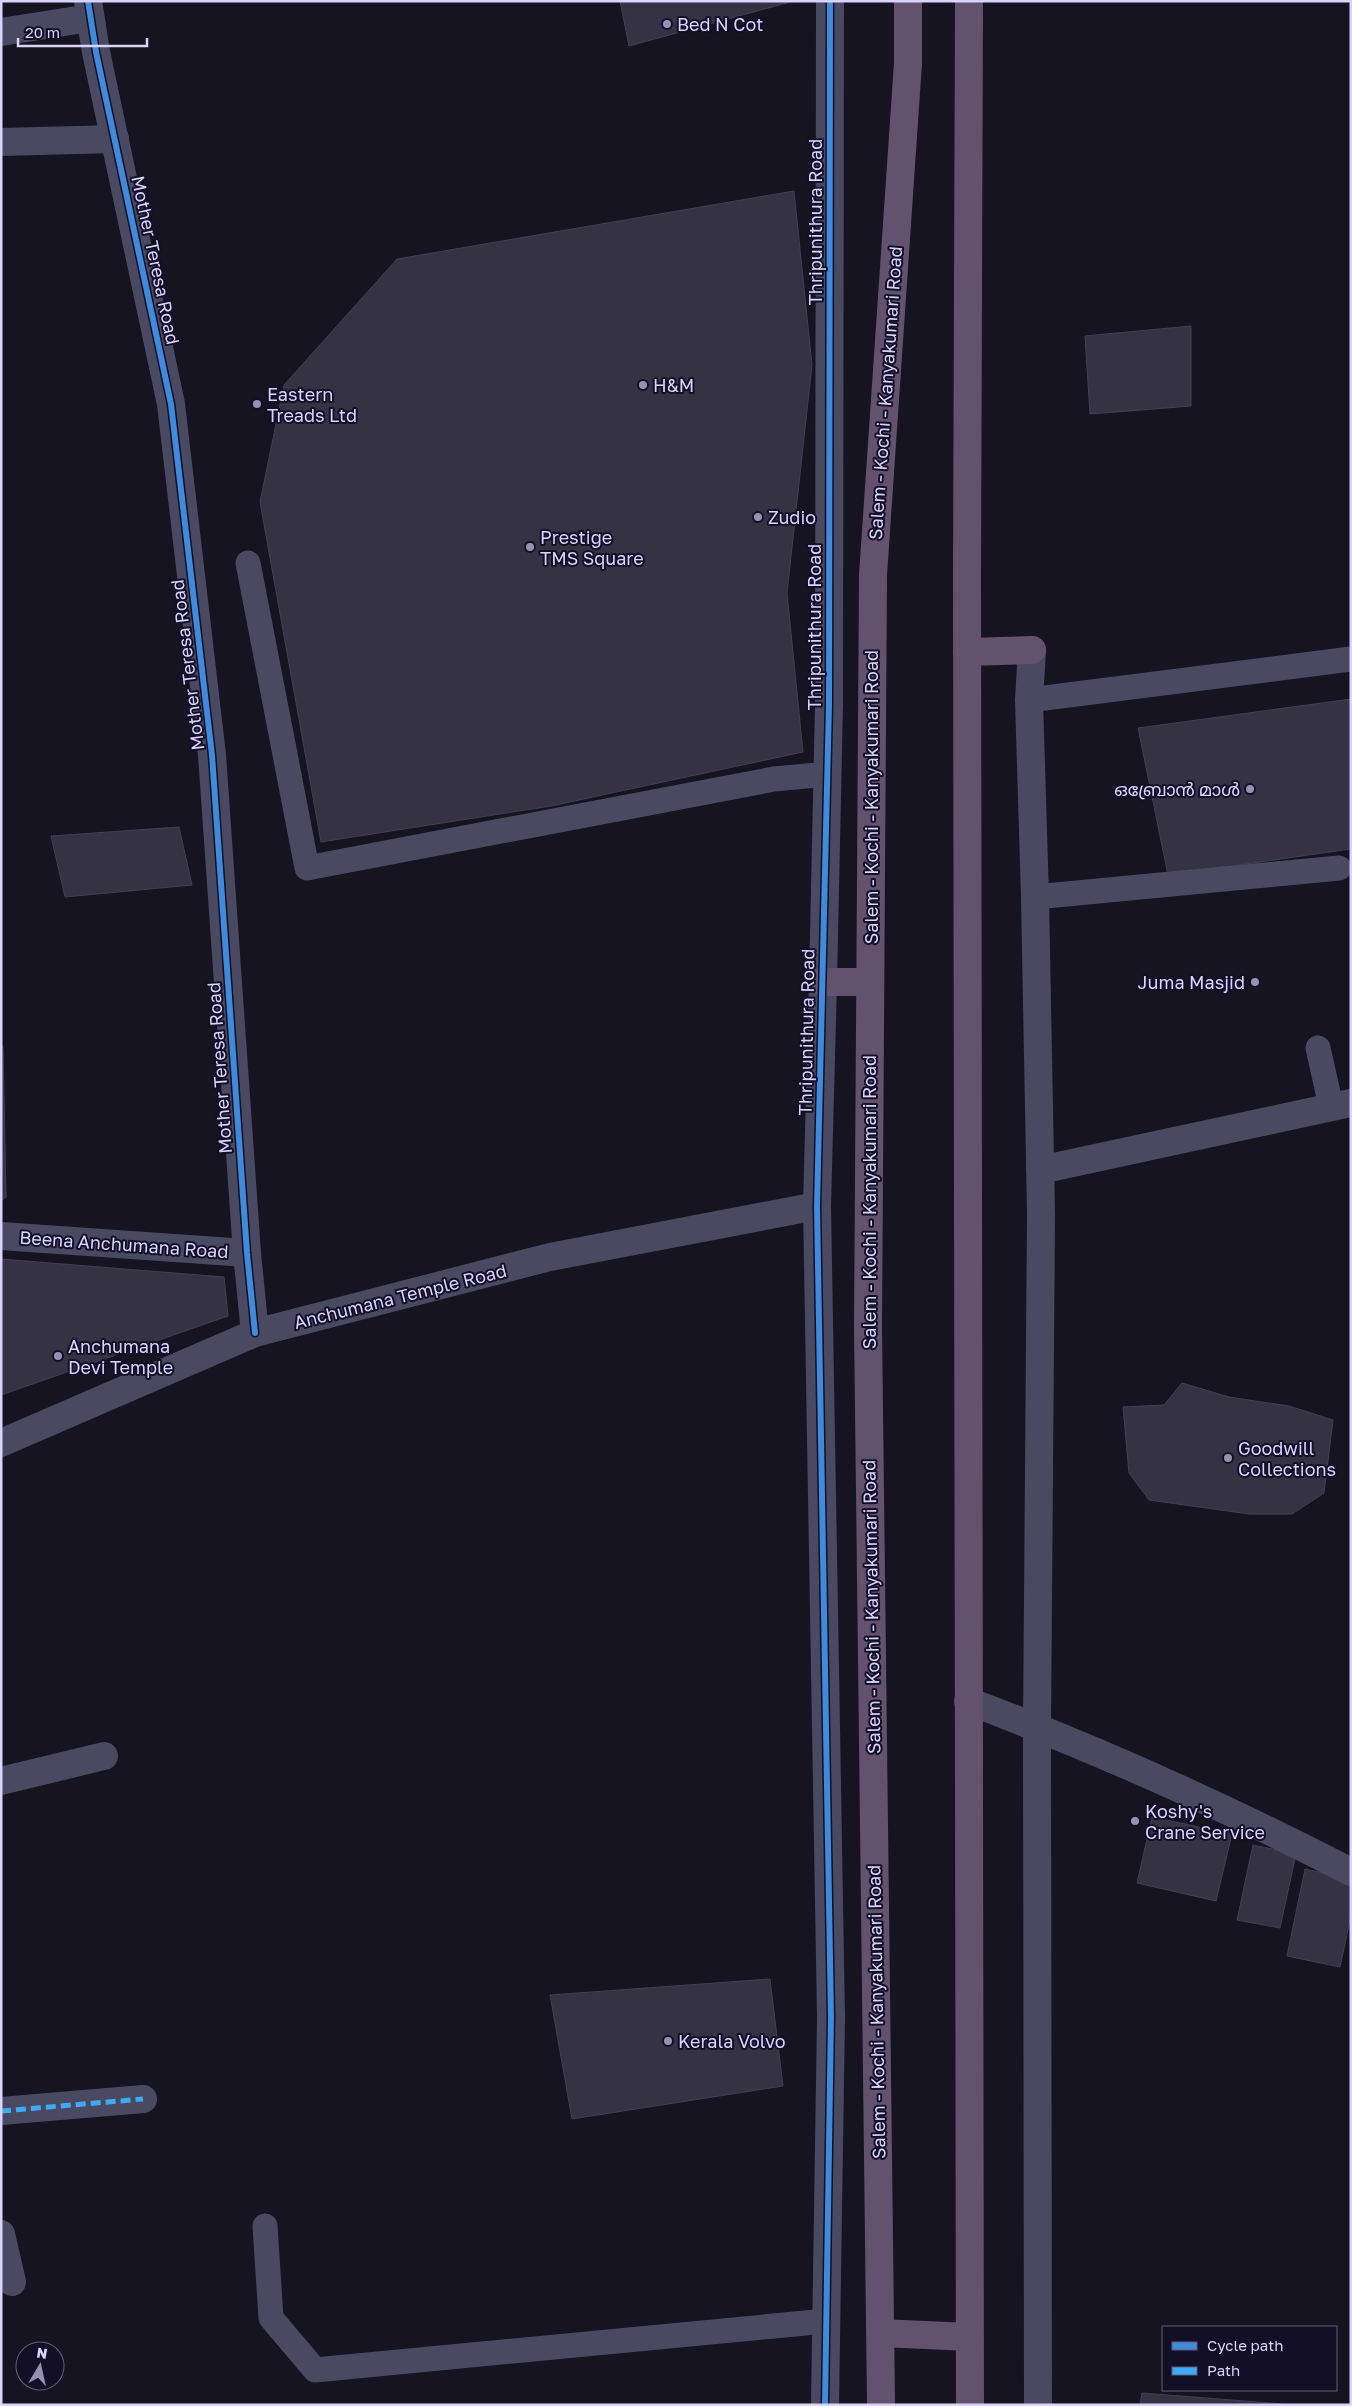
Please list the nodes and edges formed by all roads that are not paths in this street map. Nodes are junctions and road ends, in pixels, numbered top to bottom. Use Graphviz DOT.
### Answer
graph roads {
  1 [pos="821,1"];
  2 [pos="830,1"];
  3 [pos="908,1"];
  4 [pos="969,1"];
  5 [pos="89,10"];
  6 [pos="1,32"];
  7 [pos="830,48"];
  8 [pos="115,139"];
  9 [pos="1,142"];
  10 [pos="248,563"];
  11 [pos="1032,650"];
  12 [pos="967,652"];
  13 [pos="1351,659"];
  14 [pos="1029,700"];
  15 [pos="828,774"];
  16 [pos="1339,868"];
  17 [pos="1036,897"];
  18 [pos="823,982"];
  19 [pos="870,982"];
  20 [pos="1318,1048"];
  21 [pos="1341,1104"];
  22 [pos="1040,1170"];
  23 [pos="817,1206"];
  24 [pos="1,1236"];
  25 [pos="247,1253"];
  26 [pos="255,1333"];
  27 [pos="1,1443"];
  28 [pos="968,1701"];
  29 [pos="1037,1727"];
  30 [pos="104,1756"];
  31 [pos="1,1781"];
  32 [pos="1351,1872"];
  33 [pos="143,2099"];
  34 [pos="1,2111"];
  35 [pos="265,2226"];
  36 [pos="1,2234"];
  37 [pos="12,2282"];
  38 [pos="826,2321"];
  39 [pos="880,2333"];
  40 [pos="970,2337"];
  41 [pos="825,2405"];
  42 [pos="881,2405"];
  43 [pos="970,2405"];
  44 [pos="1038,2405"];
  1 -- 7 [label="street"];
  2 -- 7 [label="street"];
  3 -- 19 [label="highway, Salem - Kochi - Kanyakumari Road"];
  4 -- 12 [label="highway"];
  5 -- 6 [label="street"];
  5 -- 8 [label="street, Mother Teresa Road"];
  7 -- 15 [label="street, Thripunithura Road"];
  8 -- 9 [label="street"];
  8 -- 25 [label="street, Mother Teresa Road"];
  10 -- 15 [label="lane"];
  11 -- 12 [label="highway"];
  11 -- 14 [label="street"];
  12 -- 28 [label="highway"];
  13 -- 14 [label="lane"];
  14 -- 17 [label="street"];
  15 -- 18 [label="street, Thripunithura Road"];
  16 -- 17 [label="lane"];
  17 -- 22 [label="street"];
  18 -- 19 [label="highway"];
  18 -- 23 [label="street, Thripunithura Road"];
  19 -- 39 [label="highway, Salem - Kochi - Kanyakumari Road"];
  20 -- 21 [label="lane"];
  21 -- 22 [label="street"];
  22 -- 29 [label="street"];
  23 -- 26 [label="street, Anchumana Temple Road"];
  23 -- 38 [label="street, Thripunithura Road"];
  24 -- 25 [label="street, Beena Anchumana Road"];
  25 -- 26 [label="street, Mother Teresa Road"];
  26 -- 27 [label="street, Anchumana Temple Road"];
  28 -- 29 [label="street"];
  28 -- 40 [label="highway"];
  29 -- 32 [label="street"];
  29 -- 44 [label="street"];
  30 -- 31 [label="street"];
  33 -- 34 [label="street"];
  35 -- 38 [label="lane"];
  36 -- 37 [label="street"];
  38 -- 41 [label="street, Thripunithura Road"];
  39 -- 40 [label="highway"];
  39 -- 42 [label="highway, Salem - Kochi - Kanyakumari Road"];
  40 -- 43 [label="highway"];
}
